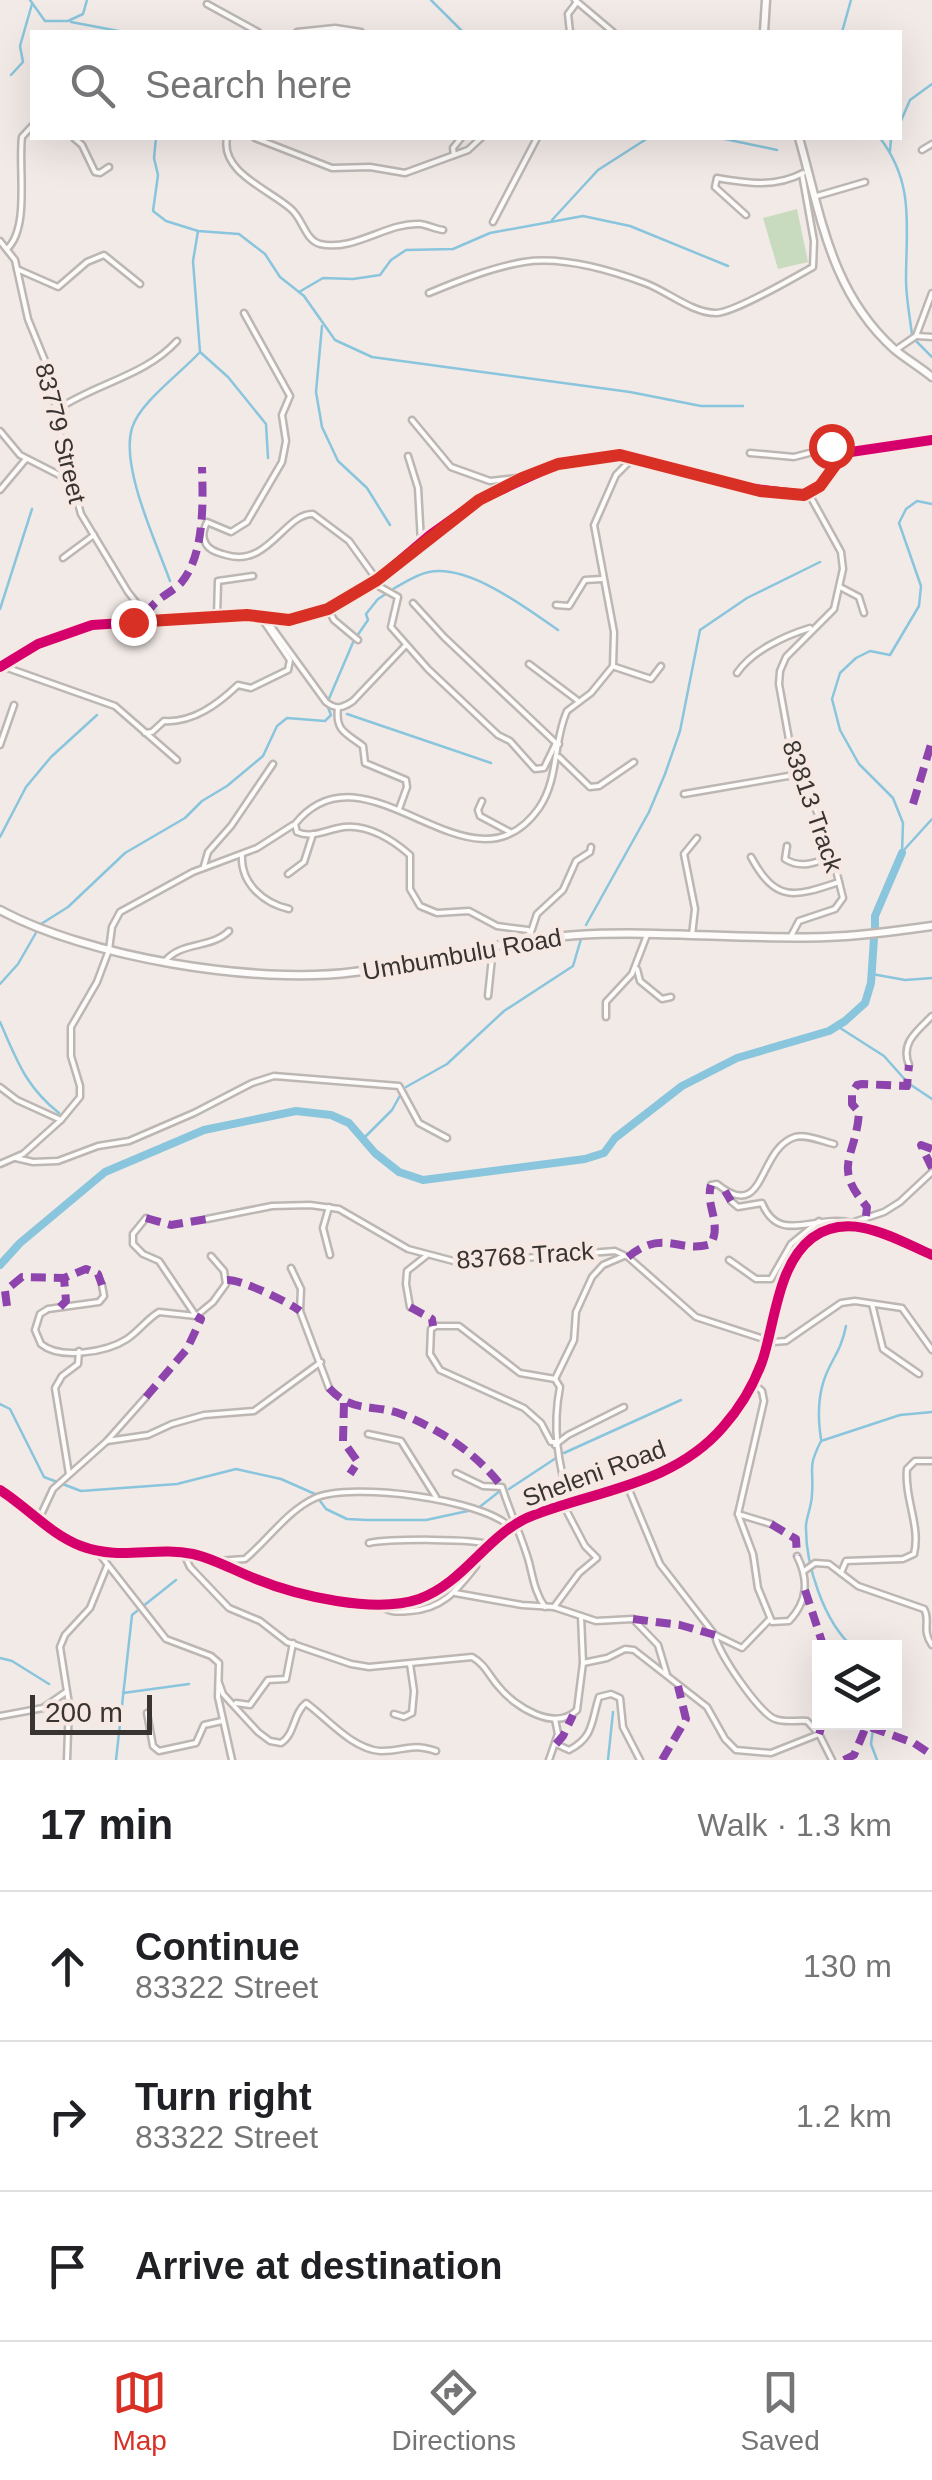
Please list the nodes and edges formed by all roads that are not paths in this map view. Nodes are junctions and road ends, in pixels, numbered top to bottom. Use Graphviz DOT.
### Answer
graph roads {
  1 [pos="766,0"];
  2 [pos="576,1"];
  3 [pos="207,4"];
  4 [pos="254,30"];
  5 [pos="316,30"];
  6 [pos="348,30"];
  7 [pos="570,30"];
  8 [pos="612,30"];
  9 [pos="764,30"];
  10 [pos="30,128"];
  11 [pos="76,140"];
  12 [pos="227,140"];
  13 [pos="260,140"];
  14 [pos="459,140"];
  15 [pos="478,140"];
  16 [pos="536,140"];
  17 [pos="799,140"];
  18 [pos="932,144"];
  19 [pos="922,150"];
  20 [pos="454,156"];
  21 [pos="108,167"];
  22 [pos="804,172"];
  23 [pos="865,182"];
  24 [pos="814,196"];
  25 [pos="746,215"];
  26 [pos="493,222"];
  27 [pos="443,230"];
  28 [pos="0,242"];
  29 [pos="7,248"];
  30 [pos="17,269"];
  31 [pos="140,284"];
  32 [pos="429,293"];
  33 [pos="932,293"];
  34 [pos="244,313"];
  35 [pos="916,336"];
  36 [pos="932,337"];
  37 [pos="177,341"];
  38 [pos="896,350"];
  39 [pos="932,377"];
  40 [pos="58,409"];
  41 [pos="412,420"];
  42 [pos="0,431"];
  43 [pos="932,440"];
  44 [pos="750,453"];
  45 [pos="844,453"];
  46 [pos="408,456"];
  47 [pos="27,458"];
  48 [pos="633,458"];
  49 [pos="522,478"];
  50 [pos="71,481"];
  51 [pos="0,490"];
  52 [pos="809,494"];
  53 [pos="94,535"];
  54 [pos="421,542"];
  55 [pos="63,558"];
  56 [pos="253,576"];
  57 [pos="602,579"];
  58 [pos="375,581"];
  59 [pos="840,587"];
  60 [pos="413,603"];
  61 [pos="556,605"];
  62 [pos="328,609"];
  63 [pos="864,613"];
  64 [pos="262,616"];
  65 [pos="217,617"];
  66 [pos="149,618"];
  67 [pos="814,627"];
  68 [pos="358,640"];
  69 [pos="405,646"];
  70 [pos="529,664"];
  71 [pos="612,666"];
  72 [pos="660,666"];
  73 [pos="1,667"];
  74 [pos="737,674"];
  75 [pos="579,702"];
  76 [pos="14,705"];
  77 [pos="338,708"];
  78 [pos="145,733"];
  79 [pos="558,744"];
  80 [pos="0,745"];
  81 [pos="557,755"];
  82 [pos="177,760"];
  83 [pos="634,762"];
  84 [pos="273,764"];
  85 [pos="800,774"];
  86 [pos="684,794"];
  87 [pos="482,801"];
  88 [pos="399,809"];
  89 [pos="295,824"];
  90 [pos="314,834"];
  91 [pos="512,834"];
  92 [pos="697,838"];
  93 [pos="786,846"];
  94 [pos="592,847"];
  95 [pos="242,854"];
  96 [pos="832,855"];
  97 [pos="750,857"];
  98 [pos="204,868"];
  99 [pos="288,874"];
  100 [pos="839,882"];
  101 [pos="290,909"];
  102 [pos="0,910"];
  103 [pos="932,926"];
  104 [pos="229,931"];
  105 [pos="648,934"];
  106 [pos="692,935"];
  107 [pos="533,936"];
  108 [pos="791,937"];
  109 [pos="493,948"];
  110 [pos="109,950"];
  111 [pos="166,960"];
  112 [pos="636,964"];
  113 [pos="488,996"];
  114 [pos="671,998"];
  115 [pos="932,1016"];
  116 [pos="606,1017"];
  117 [pos="909,1065"];
  118 [pos="0,1086"];
  119 [pos="62,1120"];
  120 [pos="447,1138"];
  121 [pos="834,1144"];
  122 [pos="16,1158"];
  123 [pos="0,1164"];
  124 [pos="932,1172"];
  125 [pos="711,1185"];
  126 [pos="748,1195"];
  127 [pos="731,1202"];
  128 [pos="329,1207"];
  129 [pos="742,1207"];
  130 [pos="146,1218"];
  131 [pos="207,1219"];
  132 [pos="819,1221"];
  133 [pos="852,1224"];
  134 [pos="330,1255"];
  135 [pos="625,1255"];
  136 [pos="932,1255"];
  137 [pos="211,1256"];
  138 [pos="426,1256"];
  139 [pos="730,1260"];
  140 [pos="291,1268"];
  141 [pos="102,1285"];
  142 [pos="872,1304"];
  143 [pos="410,1307"];
  144 [pos="196,1316"];
  145 [pos="768,1341"];
  146 [pos="932,1350"];
  147 [pos="79,1351"];
  148 [pos="321,1362"];
  149 [pos="919,1374"];
  150 [pos="555,1379"];
  151 [pos="753,1383"];
  152 [pos="329,1388"];
  153 [pos="146,1397"];
  154 [pos="624,1407"];
  155 [pos="368,1434"];
  156 [pos="107,1441"];
  157 [pos="554,1443"];
  158 [pos="932,1462"];
  159 [pos="69,1474"];
  160 [pos="456,1474"];
  161 [pos="628,1486"];
  162 [pos="0,1490"];
  163 [pos="439,1500"];
  164 [pos="567,1505"];
  165 [pos="738,1514"];
  166 [pos="39,1520"];
  167 [pos="771,1524"];
  168 [pos="512,1526"];
  169 [pos="369,1542"];
  170 [pos="490,1545"];
  171 [pos="97,1550"];
  172 [pos="183,1552"];
  173 [pos="797,1556"];
  174 [pos="216,1561"];
  175 [pos="107,1566"];
  176 [pos="476,1566"];
  177 [pos="804,1571"];
  178 [pos="841,1573"];
  179 [pos="455,1593"];
  180 [pos="380,1605"];
  181 [pos="545,1607"];
  182 [pos="554,1608"];
  183 [pos="581,1616"];
  184 [pos="769,1620"];
  185 [pos="715,1635"];
  186 [pos="293,1644"];
  187 [pos="932,1646"];
  188 [pos="583,1663"];
  189 [pos="410,1664"];
  190 [pos="668,1676"];
  191 [pos="219,1684"];
  192 [pos="66,1692"];
  193 [pos="232,1702"];
  194 [pos="146,1714"];
  195 [pos="394,1714"];
  196 [pos="0,1716"];
  197 [pos="554,1720"];
  198 [pos="222,1722"];
  199 [pos="819,1734"];
  200 [pos="556,1744"];
  201 [pos="436,1751"];
  202 [pos="67,1760"];
  203 [pos="232,1760"];
  204 [pos="548,1760"];
  205 [pos="640,1760"];
  206 [pos="832,1760"];
  1 -- 9 [label="street"];
  2 -- 7 [label="street"];
  2 -- 8 [label="street"];
  3 -- 4 [label="street"];
  5 -- 6 [label="street"];
  10 -- 29 [label="street"];
  11 -- 21 [label="street"];
  12 -- 27 [label="street"];
  13 -- 20 [label="street"];
  14 -- 20 [label="street"];
  15 -- 20 [label="street"];
  16 -- 26 [label="street"];
  17 -- 22 [label="street"];
  18 -- 19 [label="street"];
  22 -- 24 [label="street"];
  22 -- 25 [label="street"];
  22 -- 32 [label="street"];
  23 -- 24 [label="street"];
  24 -- 38 [label="street"];
  28 -- 29 [label="street, 83779 Street"];
  29 -- 30 [label="street, 83779 Street"];
  30 -- 31 [label="street"];
  30 -- 40 [label="street, 83779 Street"];
  33 -- 35 [label="street"];
  34 -- 58 [label="street"];
  35 -- 36 [label="street"];
  35 -- 38 [label="street"];
  37 -- 40 [label="street"];
  38 -- 39 [label="street"];
  40 -- 50 [label="street, 83779 Street"];
  41 -- 49 [label="street"];
  42 -- 47 [label="street"];
  43 -- 45 [label="street"];
  44 -- 45 [label="street"];
  45 -- 52 [label="street"];
  46 -- 54 [label="street"];
  47 -- 50 [label="street"];
  47 -- 51 [label="street"];
  48 -- 49 [label="street"];
  48 -- 52 [label="street"];
  48 -- 57 [label="street"];
  49 -- 54 [label="street"];
  50 -- 53 [label="street, 83779 Street"];
  52 -- 59 [label="street"];
  53 -- 55 [label="street"];
  53 -- 66 [label="street, 83779 Street"];
  54 -- 58 [label="street"];
  56 -- 65 [label="street"];
  57 -- 61 [label="street"];
  57 -- 71 [label="street"];
  58 -- 62 [label="street"];
  58 -- 69 [label="street"];
  59 -- 63 [label="street"];
  59 -- 67 [label="street, 83813 Track"];
  60 -- 79 [label="street"];
  62 -- 64 [label="street"];
  62 -- 68 [label="street"];
  64 -- 65 [label="street"];
  64 -- 77 [label="street"];
  64 -- 78 [label="street"];
  65 -- 66 [label="street"];
  66 -- 73 [label="street"];
  67 -- 74 [label="street"];
  67 -- 85 [label="street, 83813 Track"];
  69 -- 77 [label="street"];
  69 -- 79 [label="street"];
  70 -- 75 [label="street"];
  71 -- 72 [label="street"];
  71 -- 75 [label="street"];
  73 -- 78 [label="street"];
  75 -- 79 [label="street"];
  76 -- 80 [label="street"];
  77 -- 88 [label="street"];
  78 -- 82 [label="street"];
  79 -- 81 [label="street"];
  81 -- 83 [label="street"];
  81 -- 91 [label="street"];
  84 -- 98 [label="street"];
  85 -- 86 [label="street"];
  85 -- 96 [label="street, 83813 Track"];
  87 -- 91 [label="street"];
  88 -- 89 [label="street"];
  88 -- 91 [label="street"];
  89 -- 90 [label="street"];
  89 -- 95 [label="street"];
  90 -- 99 [label="street"];
  90 -- 107 [label="street"];
  92 -- 106 [label="street"];
  93 -- 96 [label="street"];
  94 -- 107 [label="street"];
  95 -- 98 [label="street"];
  95 -- 101 [label="street"];
  96 -- 100 [label="street, 83813 Track"];
  97 -- 100 [label="street"];
  98 -- 110 [label="street"];
  100 -- 108 [label="street, 83813 Track"];
  102 -- 110 [label="street, Umbumbulu Road"];
  103 -- 108 [label="street, Umbumbulu Road"];
  104 -- 111 [label="street"];
  105 -- 106 [label="street, Umbumbulu Road"];
  105 -- 107 [label="street, Umbumbulu Road"];
  105 -- 112 [label="street"];
  106 -- 108 [label="street, Umbumbulu Road"];
  107 -- 109 [label="street, Umbumbulu Road"];
  109 -- 111 [label="street, Umbumbulu Road"];
  109 -- 113 [label="street"];
  110 -- 111 [label="street, Umbumbulu Road"];
  110 -- 119 [label="street"];
  112 -- 114 [label="street"];
  112 -- 116 [label="street"];
  115 -- 117 [label="street"];
  118 -- 119 [label="street"];
  119 -- 122 [label="street"];
  120 -- 122 [label="street"];
  121 -- 126 [label="street"];
  122 -- 123 [label="street"];
  124 -- 133 [label="street"];
  125 -- 126 [label="street"];
  126 -- 129 [label="street"];
  127 -- 129 [label="street"];
  128 -- 131 [label="street, 83768 Track"];
  128 -- 134 [label="street"];
  128 -- 138 [label="street, 83768 Track"];
  129 -- 132 [label="street"];
  130 -- 144 [label="street"];
  132 -- 133 [label="street"];
  132 -- 139 [label="street"];
  133 -- 136 [label="street"];
  133 -- 145 [label="street, Sheleni Road"];
  135 -- 138 [label="street, 83768 Track"];
  135 -- 145 [label="street, 83768 Track"];
  135 -- 150 [label="street"];
  137 -- 144 [label="street"];
  138 -- 143 [label="street"];
  140 -- 148 [label="street"];
  141 -- 147 [label="street"];
  142 -- 145 [label="street"];
  142 -- 146 [label="street"];
  142 -- 149 [label="street"];
  144 -- 147 [label="street"];
  145 -- 151 [label="street, Sheleni Road"];
  147 -- 159 [label="street"];
  148 -- 152 [label="street"];
  148 -- 156 [label="street"];
  150 -- 157 [label="street"];
  150 -- 157 [label="street"];
  151 -- 161 [label="street, Sheleni Road"];
  151 -- 165 [label="street"];
  153 -- 156 [label="street"];
  154 -- 157 [label="street"];
  155 -- 163 [label="street"];
  156 -- 159 [label="street"];
  157 -- 164 [label="street"];
  158 -- 178 [label="street"];
  159 -- 166 [label="street"];
  160 -- 168 [label="street"];
  161 -- 164 [label="street, Sheleni Road"];
  161 -- 185 [label="street"];
  162 -- 166 [label="street, Sheleni Road"];
  163 -- 168 [label="street"];
  163 -- 174 [label="street"];
  164 -- 168 [label="street, Sheleni Road"];
  164 -- 182 [label="street"];
  165 -- 167 [label="street"];
  165 -- 184 [label="street"];
  166 -- 171 [label="street, Sheleni Road"];
  168 -- 170 [label="street, Sheleni Road"];
  168 -- 181 [label="street"];
  169 -- 170 [label="street"];
  170 -- 180 [label="street, Sheleni Road"];
  171 -- 172 [label="street, Sheleni Road"];
  171 -- 175 [label="street"];
  172 -- 174 [label="street, Sheleni Road"];
  172 -- 186 [label="street"];
  173 -- 177 [label="street"];
  174 -- 180 [label="street, Sheleni Road"];
  175 -- 191 [label="street"];
  175 -- 192 [label="street"];
  176 -- 179 [label="street"];
  177 -- 178 [label="street"];
  177 -- 184 [label="street"];
  178 -- 187 [label="street"];
  179 -- 180 [label="street"];
  179 -- 181 [label="street"];
  181 -- 182 [label="street"];
  182 -- 183 [label="street"];
  183 -- 188 [label="street"];
  183 -- 190 [label="street"];
  184 -- 185 [label="street"];
  185 -- 199 [label="street"];
  186 -- 189 [label="street"];
  186 -- 193 [label="street"];
  188 -- 190 [label="street"];
  188 -- 197 [label="street"];
  189 -- 195 [label="street"];
  189 -- 197 [label="street"];
  190 -- 199 [label="street"];
  191 -- 193 [label="street"];
  191 -- 198 [label="street"];
  192 -- 196 [label="street"];
  192 -- 202 [label="street"];
  193 -- 201 [label="street"];
  194 -- 198 [label="street"];
  197 -- 200 [label="street"];
  198 -- 203 [label="street"];
  199 -- 206 [label="street"];
  200 -- 204 [label="street"];
  200 -- 205 [label="street"];
}
